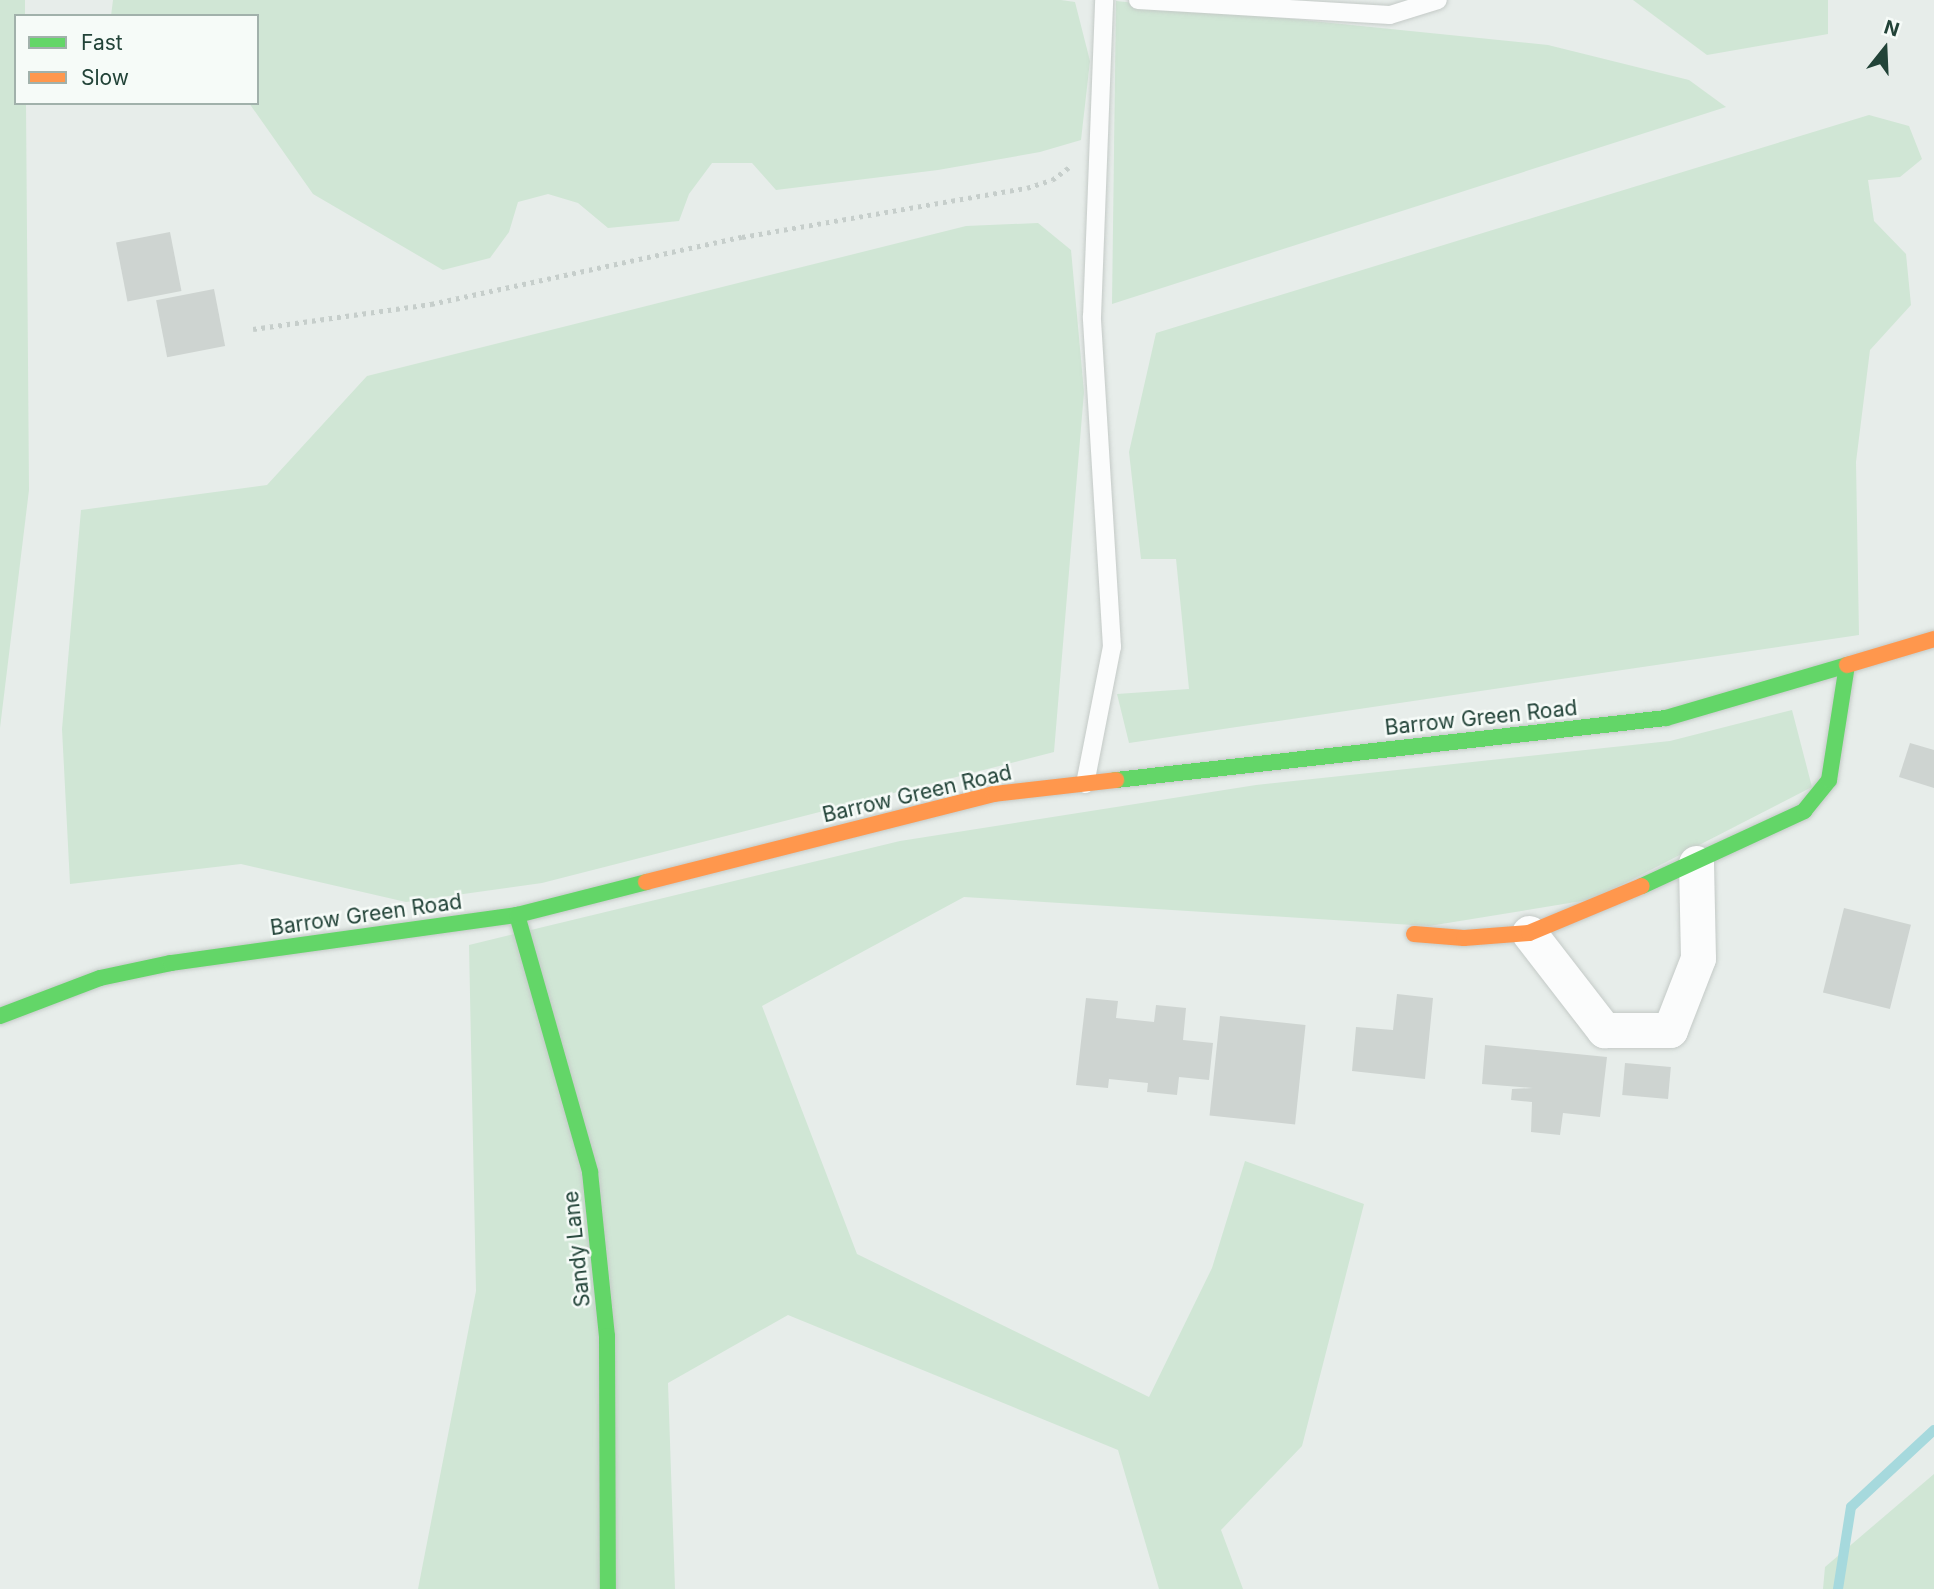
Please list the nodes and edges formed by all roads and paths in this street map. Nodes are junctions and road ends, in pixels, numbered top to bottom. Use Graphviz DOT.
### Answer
graph roads {
  1 [pos="1104,0"];
  2 [pos="1138,0"];
  3 [pos="1438,0"];
  4 [pos="1098,131"];
  5 [pos="253,329"];
  6 [pos="1934,639"];
  7 [pos="1847,665"];
  8 [pos="1085,784"];
  9 [pos="1696,863"];
  10 [pos="517,915"];
  11 [pos="1528,933"];
  12 [pos="1414,934"];
  13 [pos="0,1016"];
  14 [pos="608,1589"];
  1 -- 4 [label="lane"];
  2 -- 3 [label="lane"];
  4 -- 5 [label="path"];
  4 -- 8 [label="lane"];
  6 -- 7 [label="street, Barrow Green Road"];
  7 -- 8 [label="street, Barrow Green Road"];
  7 -- 9 [label="street"];
  8 -- 10 [label="street, Barrow Green Road"];
  9 -- 11 [label="street"];
  9 -- 11 [label="street"];
  10 -- 13 [label="street, Barrow Green Road"];
  10 -- 14 [label="street, Sandy Lane"];
  11 -- 12 [label="street"];
}
